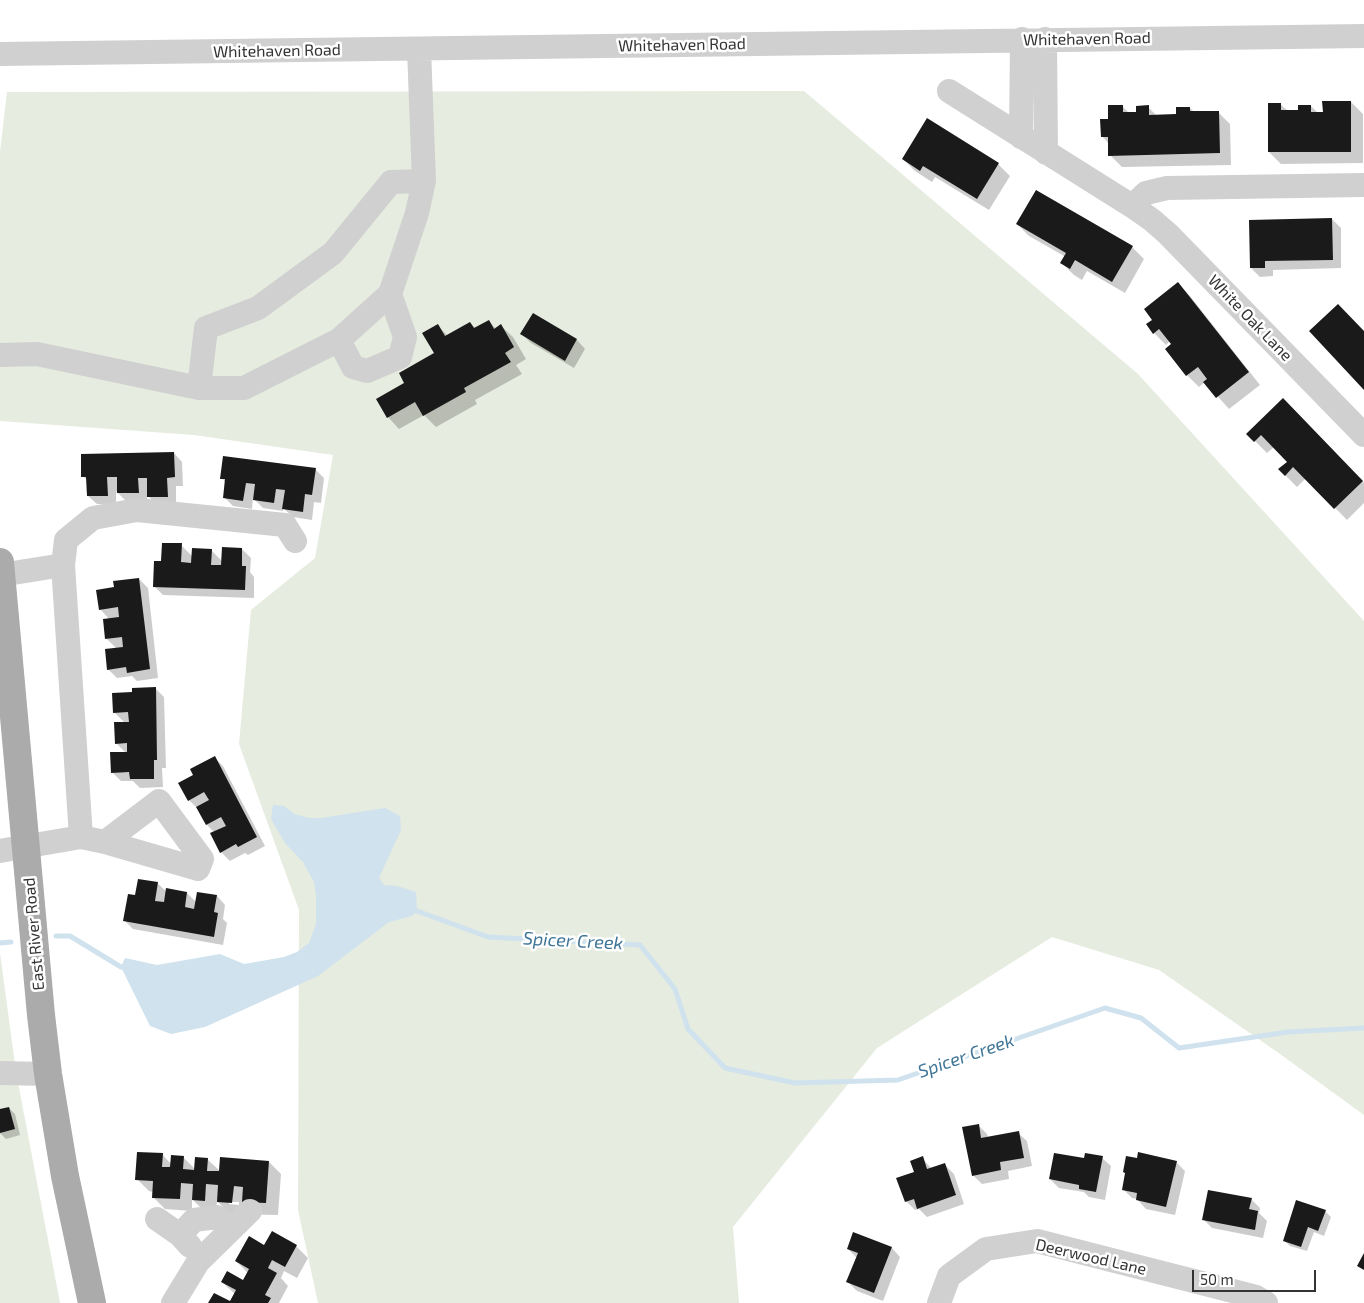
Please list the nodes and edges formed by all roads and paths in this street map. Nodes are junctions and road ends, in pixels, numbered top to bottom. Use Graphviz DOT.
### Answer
graph roads {
  1 [pos="1364,36"];
  2 [pos="1022,39"];
  3 [pos="1045,39"];
  4 [pos="419,49"];
  5 [pos="0,54"];
  6 [pos="949,91"];
  7 [pos="1021,137"];
  8 [pos="1046,153"];
  9 [pos="424,181"];
  10 [pos="1364,185"];
  11 [pos="1132,206"];
  12 [pos="390,294"];
  13 [pos="339,340"];
  14 [pos="0,355"];
  15 [pos="199,388"];
  16 [pos="1364,435"];
  17 [pos="295,541"];
  18 [pos="63,565"];
  19 [pos="1,569"];
  20 [pos="81,837"];
  21 [pos="105,842"];
  22 [pos="13,849"];
  23 [pos="0,1073"];
  24 [pos="48,1074"];
  25 [pos="250,1211"];
  26 [pos="157,1219"];
  27 [pos="230,1230"];
  28 [pos="180,1235"];
  29 [pos="198,1262"];
  30 [pos="92,1303"];
  31 [pos="173,1303"];
  32 [pos="939,1303"];
  33 [pos="1266,1303"];
  1 -- 3 [label="street, Whitehaven Road"];
  2 -- 3 [label="street, Whitehaven Road"];
  2 -- 4 [label="street, Whitehaven Road"];
  2 -- 7 [label="street"];
  3 -- 8 [label="street"];
  4 -- 5 [label="street, Whitehaven Road"];
  4 -- 9 [label="street"];
  6 -- 7 [label="street, White Oak Lane"];
  7 -- 8 [label="street, White Oak Lane"];
  8 -- 11 [label="street, White Oak Lane"];
  9 -- 12 [label="street"];
  9 -- 15 [label="street"];
  10 -- 11 [label="street"];
  11 -- 16 [label="street, White Oak Lane"];
  12 -- 13 [label="street"];
  12 -- 13 [label="street"];
  13 -- 15 [label="street"];
  14 -- 15 [label="street"];
  17 -- 18 [label="street"];
  18 -- 19 [label="street"];
  18 -- 20 [label="street"];
  19 -- 22 [label="main road, East River Road"];
  20 -- 21 [label="street"];
  20 -- 22 [label="street"];
  22 -- 24 [label="main road, East River Road"];
  23 -- 24 [label="street"];
  24 -- 30 [label="main road, East River Road"];
  25 -- 27 [label="street"];
  26 -- 28 [label="street"];
  27 -- 28 [label="street"];
  27 -- 29 [label="street"];
  28 -- 29 [label="street"];
  29 -- 31 [label="street"];
  32 -- 33 [label="street, Deerwood Lane"];
}
